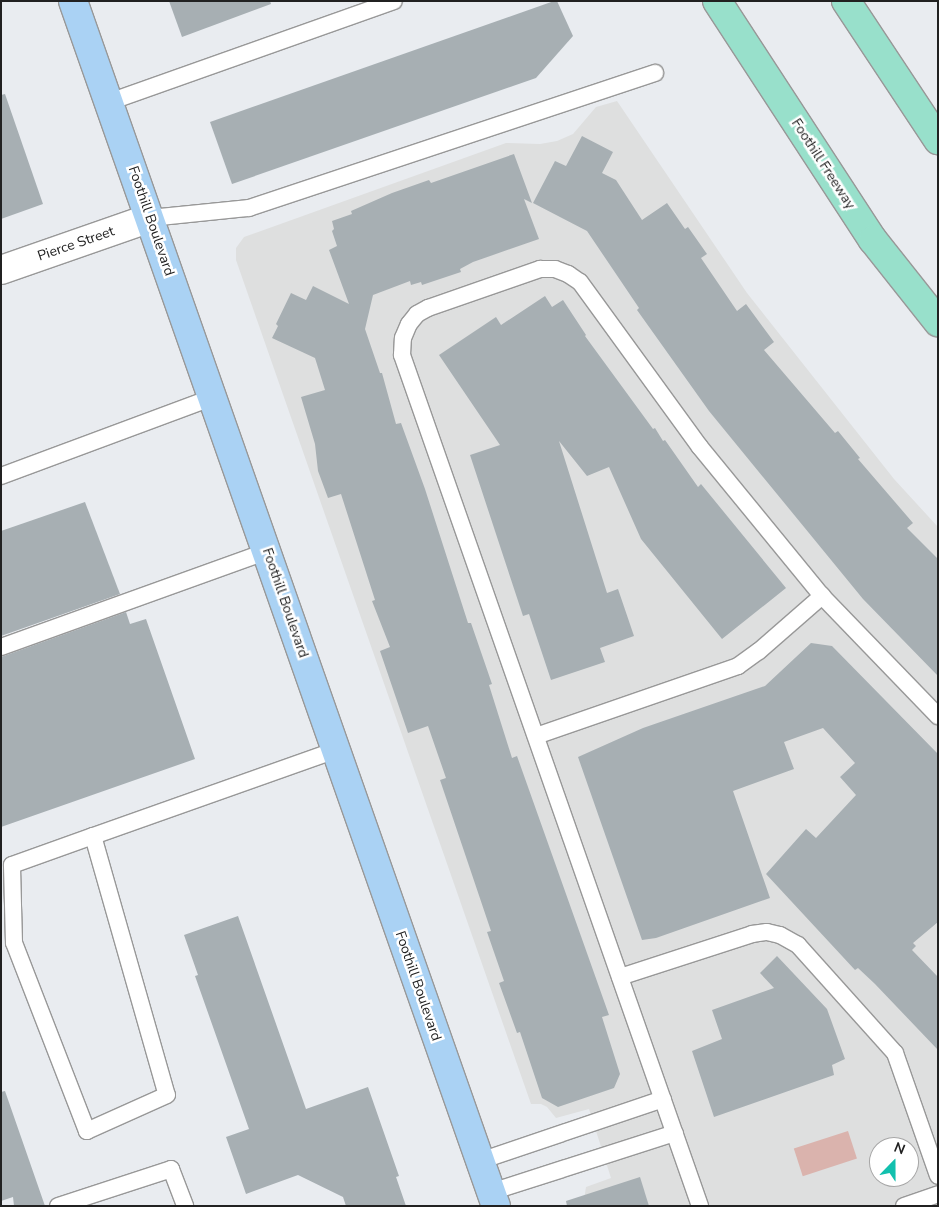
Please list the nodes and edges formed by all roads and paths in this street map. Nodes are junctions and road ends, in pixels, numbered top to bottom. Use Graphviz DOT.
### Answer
graph roads {
  1 [pos="73,1"];
  2 [pos="394,1"];
  3 [pos="717,1"];
  4 [pos="846,1"];
  5 [pos="655,73"];
  6 [pos="109,102"];
  7 [pos="938,140"];
  8 [pos="150,218"];
  9 [pos="1,270"];
  10 [pos="938,322"];
  11 [pos="213,397"];
  12 [pos="1,476"];
  13 [pos="266,551"];
  14 [pos="822,596"];
  15 [pos="1,647"];
  16 [pos="938,716"];
  17 [pos="536,736"];
  18 [pos="336,750"];
  19 [pos="93,836"];
  20 [pos="620,976"];
  21 [pos="663,1099"];
  22 [pos="675,1134"];
  23 [pos="480,1161"];
  24 [pos="938,1176"];
  25 [pos="938,1194"];
  26 [pos="493,1199"];
  27 [pos="58,1206"];
  28 [pos="185,1206"];
  29 [pos="700,1206"];
  30 [pos="904,1206"];
  1 -- 6 [label="main road, Foothill Boulevard"];
  2 -- 6 [label="lane"];
  3 -- 10 [label="highway, Foothill Freeway"];
  4 -- 7 [label="highway"];
  5 -- 8 [label="lane"];
  6 -- 8 [label="main road, Foothill Boulevard"];
  8 -- 9 [label="street, Pierce Street"];
  8 -- 11 [label="main road, Foothill Boulevard"];
  11 -- 12 [label="lane"];
  11 -- 13 [label="main road, Foothill Boulevard"];
  13 -- 15 [label="lane"];
  13 -- 18 [label="main road, Foothill Boulevard"];
  14 -- 16 [label="lane"];
  14 -- 17 [label="lane"];
  14 -- 17 [label="lane"];
  17 -- 20 [label="lane"];
  18 -- 19 [label="lane"];
  18 -- 23 [label="main road, Foothill Boulevard"];
  19 -- 19 [label="lane"];
  20 -- 21 [label="lane"];
  20 -- 24 [label="lane"];
  21 -- 22 [label="lane"];
  21 -- 23 [label="lane"];
  22 -- 26 [label="lane"];
  22 -- 29 [label="lane"];
  23 -- 26 [label="main road, Foothill Boulevard"];
  25 -- 30 [label="lane"];
  27 -- 28 [label="lane"];
}
